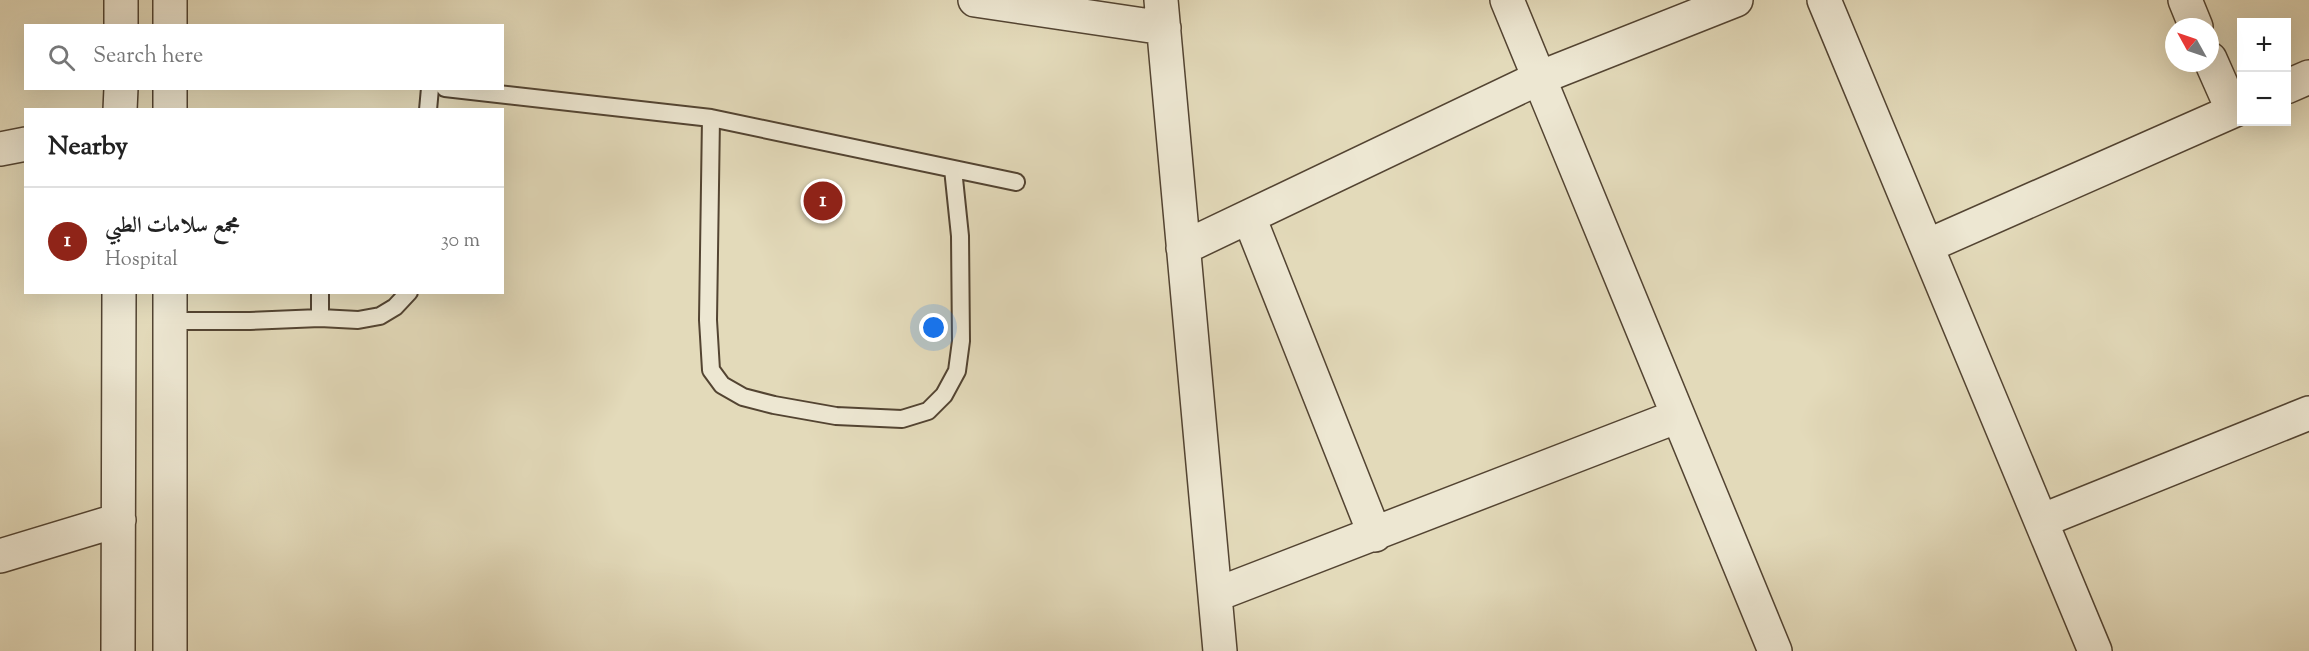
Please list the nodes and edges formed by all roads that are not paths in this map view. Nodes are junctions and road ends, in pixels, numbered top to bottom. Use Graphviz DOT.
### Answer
graph roads {
  1 [pos="121,0"];
  2 [pos="170,0"];
  3 [pos="975,0"];
  4 [pos="1507,0"];
  5 [pos="1736,0"];
  6 [pos="1824,0"];
  7 [pos="2185,0"];
  8 [pos="1162,14"];
  9 [pos="2192,18"];
  10 [pos="121,24"];
  11 [pos="170,24"];
  12 [pos="2217,72"];
  13 [pos="2309,77"];
  14 [pos="1539,78"];
  15 [pos="2291,85"];
  16 [pos="121,90"];
  17 [pos="170,90"];
  18 [pos="430,90"];
  19 [pos="463,90"];
  20 [pos="120,108"];
  21 [pos="170,108"];
  22 [pos="428,108"];
  23 [pos="2237,109"];
  24 [pos="711,118"];
  25 [pos="24,144"];
  26 [pos="0,149"];
  27 [pos="953,169"];
  28 [pos="1016,182"];
  29 [pos="1249,217"];
  30 [pos="1927,246"];
  31 [pos="1183,248"];
  32 [pos="119,294"];
  33 [pos="320,294"];
  34 [pos="407,294"];
  35 [pos="171,307"];
  36 [pos="320,318"];
  37 [pos="2309,413"];
  38 [pos="1678,416"];
  39 [pos="119,520"];
  40 [pos="2041,521"];
  41 [pos="1375,535"];
  42 [pos="0,556"];
  43 [pos="1215,595"];
  44 [pos="118,651"];
  45 [pos="170,651"];
  46 [pos="1220,651"];
  47 [pos="1775,651"];
  48 [pos="2095,651"];
  1 -- 10 [label="street"];
  2 -- 11 [label="street"];
  3 -- 8 [label="street"];
  4 -- 14 [label="street"];
  5 -- 14 [label="street"];
  6 -- 30 [label="street"];
  7 -- 9 [label="street"];
  8 -- 31 [label="street"];
  12 -- 23 [label="street"];
  13 -- 15 [label="street"];
  14 -- 29 [label="street"];
  14 -- 38 [label="street"];
  16 -- 20 [label="street"];
  17 -- 21 [label="street"];
  18 -- 22 [label="lane"];
  19 -- 24 [label="lane"];
  23 -- 30 [label="street"];
  24 -- 27 [label="lane"];
  24 -- 27 [label="lane"];
  25 -- 26 [label="street"];
  27 -- 28 [label="lane"];
  29 -- 31 [label="street"];
  29 -- 41 [label="street"];
  30 -- 40 [label="street"];
  31 -- 43 [label="street"];
  32 -- 39 [label="street"];
  33 -- 36 [label="lane"];
  34 -- 36 [label="lane"];
  35 -- 36 [label="lane"];
  35 -- 45 [label="street"];
  37 -- 40 [label="street"];
  38 -- 41 [label="street"];
  38 -- 47 [label="street"];
  39 -- 42 [label="street"];
  39 -- 44 [label="street"];
  40 -- 48 [label="street"];
  41 -- 43 [label="street"];
  43 -- 46 [label="street"];
}
